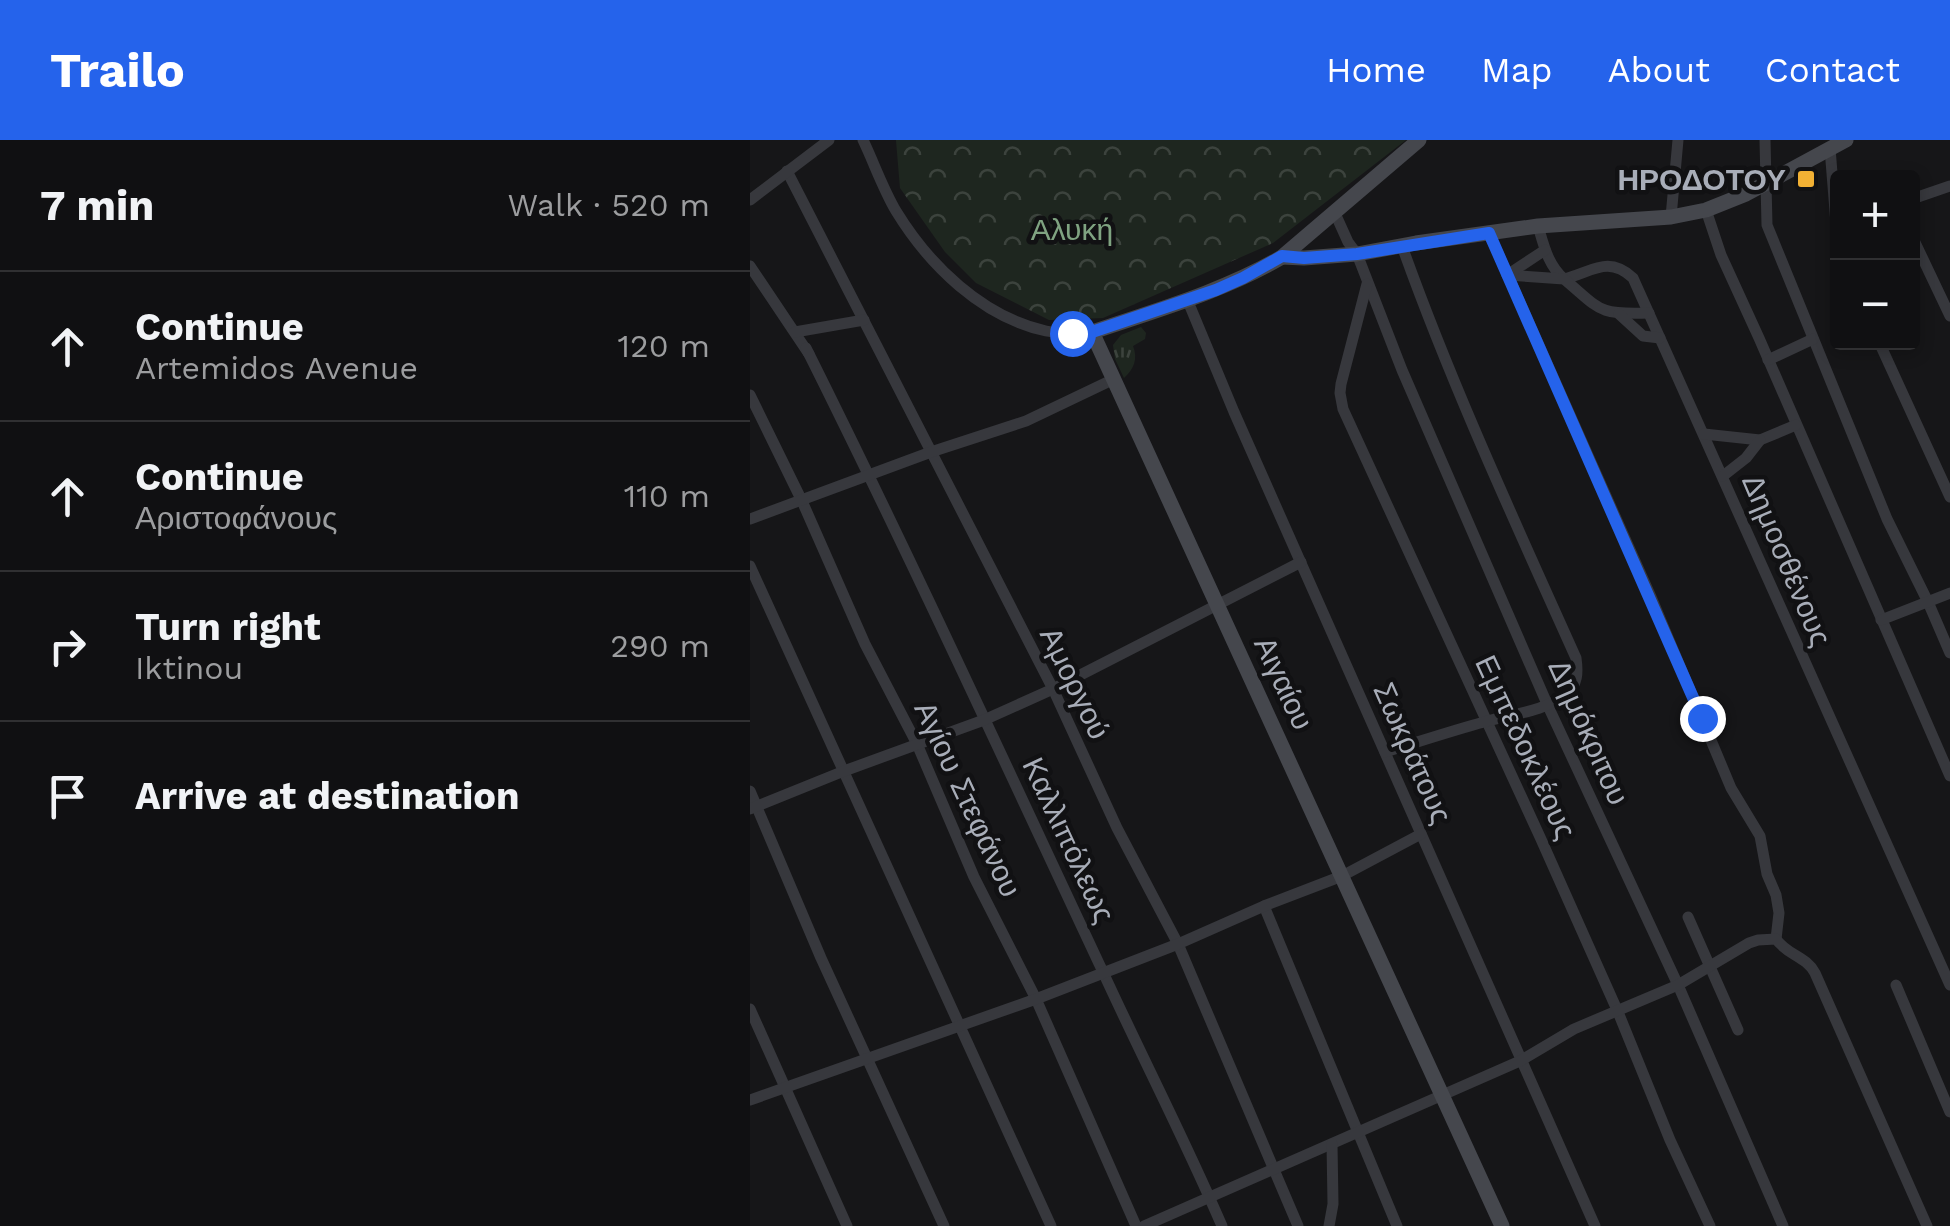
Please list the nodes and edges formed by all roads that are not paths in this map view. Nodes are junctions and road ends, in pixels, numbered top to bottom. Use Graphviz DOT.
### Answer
graph roads {
  1 [pos="829,140"];
  2 [pos="863,140"];
  3 [pos="1418,140"];
  4 [pos="1678,140"];
  5 [pos="1764,140"];
  6 [pos="1840,143"];
  7 [pos="1839,170"];
  8 [pos="787,171"];
  9 [pos="1765,183"];
  10 [pos="1950,187"];
  11 [pos="1920,197"];
  12 [pos="750,200"];
  13 [pos="1706,210"];
  14 [pos="1334,211"];
  15 [pos="1671,217"];
  16 [pos="1538,226"];
  17 [pos="1489,233"];
  18 [pos="1402,246"];
  19 [pos="1545,250"];
  20 [pos="1920,253"];
  21 [pos="1357,254"];
  22 [pos="1282,256"];
  23 [pos="750,266"];
  24 [pos="1507,275"];
  25 [pos="1564,279"];
  26 [pos="1367,284"];
  27 [pos="1187,300"];
  28 [pos="1649,313"];
  29 [pos="1619,314"];
  30 [pos="1950,316"];
  31 [pos="864,320"];
  32 [pos="795,332"];
  33 [pos="1092,332"];
  34 [pos="1660,338"];
  35 [pos="1814,339"];
  36 [pos="1883,350"];
  37 [pos="1768,360"];
  38 [pos="1114,379"];
  39 [pos="750,394"];
  40 [pos="1796,425"];
  41 [pos="1704,434"];
  42 [pos="1760,440"];
  43 [pos="930,452"];
  44 [pos="868,476"];
  45 [pos="1724,476"];
  46 [pos="1950,497"];
  47 [pos="802,501"];
  48 [pos="750,519"];
  49 [pos="1300,562"];
  50 [pos="750,566"];
  51 [pos="1950,593"];
  52 [pos="1928,602"];
  53 [pos="1217,603"];
  54 [pos="1881,620"];
  55 [pos="1950,654"];
  56 [pos="1052,689"];
  57 [pos="1548,706"];
  58 [pos="984,720"];
  59 [pos="1486,721"];
  60 [pos="917,744"];
  61 [pos="1385,752"];
  62 [pos="844,771"];
  63 [pos="1950,776"];
  64 [pos="750,791"];
  65 [pos="754,808"];
  66 [pos="1421,834"];
  67 [pos="1342,876"];
  68 [pos="1264,906"];
  69 [pos="1688,916"];
  70 [pos="1776,938"];
  71 [pos="1178,944"];
  72 [pos="1711,966"];
  73 [pos="1103,973"];
  74 [pos="1678,985"];
  75 [pos="1896,986"];
  76 [pos="1950,986"];
  77 [pos="1036,999"];
  78 [pos="750,1009"];
  79 [pos="1618,1012"];
  80 [pos="959,1026"];
  81 [pos="1738,1030"];
  82 [pos="868,1058"];
  83 [pos="1520,1061"];
  84 [pos="784,1088"];
  85 [pos="1443,1096"];
  86 [pos="750,1100"];
  87 [pos="1950,1112"];
  88 [pos="1358,1133"];
  89 [pos="1332,1144"];
  90 [pos="1275,1169"];
  91 [pos="1210,1198"];
  92 [pos="847,1226"];
  93 [pos="944,1226"];
  94 [pos="1051,1226"];
  95 [pos="1140,1226"];
  96 [pos="1222,1226"];
  97 [pos="1298,1226"];
  98 [pos="1329,1226"];
  99 [pos="1398,1226"];
  100 [pos="1502,1226"];
  101 [pos="1595,1226"];
  102 [pos="1710,1226"];
  103 [pos="1783,1226"];
  104 [pos="1927,1226"];
  1 -- 8 [label="street"];
  2 -- 33 [label="street"];
  3 -- 14 [label="main road"];
  4 -- 15 [label="street"];
  5 -- 9 [label="street"];
  6 -- 7 [label="street"];
  6 -- 9 [label="main road"];
  8 -- 12 [label="street"];
  8 -- 31 [label="street, Αμοργού"];
  9 -- 13 [label="main road"];
  9 -- 35 [label="street"];
  10 -- 11 [label="street"];
  13 -- 15 [label="main road"];
  13 -- 37 [label="street"];
  14 -- 21 [label="street, Δημόκριτου"];
  14 -- 22 [label="main road"];
  15 -- 16 [label="main road"];
  16 -- 17 [label="main road"];
  16 -- 19 [label="street"];
  17 -- 18 [label="main road"];
  17 -- 24 [label="street"];
  18 -- 21 [label="main road"];
  18 -- 57 [label="street"];
  19 -- 24 [label="street"];
  19 -- 25 [label="street"];
  20 -- 30 [label="street"];
  21 -- 22 [label="main road"];
  21 -- 26 [label="street, Δημόκριτου"];
  22 -- 27 [label="main road"];
  23 -- 32 [label="street"];
  24 -- 25 [label="street"];
  24 -- 70 [label="street"];
  25 -- 28 [label="street, Δημοσθένους"];
  25 -- 29 [label="street"];
  26 -- 57 [label="street, Δημόκριτου"];
  26 -- 59 [label="street, Εμπεδοκλέους"];
  27 -- 33 [label="main road"];
  27 -- 49 [label="street, Σωκράτους"];
  28 -- 29 [label="street"];
  28 -- 34 [label="street, Δημοσθένους"];
  29 -- 34 [label="street"];
  31 -- 32 [label="street"];
  31 -- 43 [label="street, Αμοργού"];
  32 -- 44 [label="street, Καλλιπόλεως"];
  33 -- 38 [label="main road, Αιγαίου"];
  34 -- 41 [label="street, Δημοσθένους"];
  35 -- 37 [label="street"];
  35 -- 52 [label="street"];
  36 -- 46 [label="street"];
  37 -- 40 [label="street"];
  38 -- 43 [label="street"];
  38 -- 53 [label="main road, Αιγαίου"];
  39 -- 47 [label="street, Αγίου Στεφάνου"];
  40 -- 42 [label="street"];
  40 -- 54 [label="street"];
  41 -- 42 [label="street"];
  41 -- 45 [label="street, Δημοσθένους"];
  42 -- 45 [label="street"];
  43 -- 44 [label="street"];
  43 -- 56 [label="street, Αμοργού"];
  44 -- 47 [label="street"];
  44 -- 58 [label="street, Καλλιπόλεως"];
  45 -- 76 [label="street, Δημοσθένους"];
  47 -- 48 [label="street"];
  47 -- 60 [label="street, Αγίου Στεφάνου"];
  49 -- 53 [label="street"];
  49 -- 61 [label="street, Σωκράτους"];
  50 -- 62 [label="street"];
  51 -- 52 [label="street"];
  52 -- 54 [label="street"];
  52 -- 55 [label="street"];
  53 -- 56 [label="street"];
  53 -- 67 [label="main road, Αιγαίου"];
  54 -- 63 [label="street"];
  56 -- 58 [label="street"];
  56 -- 71 [label="street, Αμοργού"];
  57 -- 59 [label="street"];
  57 -- 74 [label="street, Δημόκριτου"];
  58 -- 60 [label="street"];
  58 -- 73 [label="street, Καλλιπόλεως"];
  59 -- 61 [label="street"];
  59 -- 79 [label="street, Εμπεδοκλέους"];
  60 -- 62 [label="street"];
  60 -- 77 [label="street, Αγίου Στεφάνου"];
  61 -- 66 [label="street, Σωκράτους"];
  62 -- 65 [label="street"];
  62 -- 80 [label="street"];
  64 -- 65 [label="street"];
  65 -- 82 [label="street"];
  66 -- 67 [label="street"];
  66 -- 83 [label="street, Σωκράτους"];
  67 -- 68 [label="street"];
  67 -- 85 [label="main road, Αιγαίου"];
  68 -- 71 [label="street"];
  68 -- 88 [label="street"];
  69 -- 72 [label="street"];
  70 -- 72 [label="street"];
  70 -- 104 [label="street"];
  71 -- 73 [label="street"];
  71 -- 90 [label="street, Αμοργού"];
  72 -- 74 [label="street"];
  72 -- 81 [label="street"];
  73 -- 77 [label="street"];
  73 -- 91 [label="street, Καλλιπόλεως"];
  74 -- 79 [label="street"];
  74 -- 103 [label="street, Δημόκριτου"];
  75 -- 87 [label="street"];
  77 -- 80 [label="street"];
  77 -- 95 [label="street, Αγίου Στεφάνου"];
  78 -- 84 [label="street"];
  79 -- 83 [label="street"];
  79 -- 102 [label="street, Εμπεδοκλέους"];
  80 -- 82 [label="street"];
  80 -- 94 [label="street"];
  82 -- 84 [label="street"];
  82 -- 93 [label="street"];
  83 -- 85 [label="street"];
  83 -- 101 [label="street, Σωκράτους"];
  84 -- 86 [label="street"];
  84 -- 92 [label="street"];
  85 -- 88 [label="street"];
  85 -- 100 [label="main road, Αιγαίου"];
  88 -- 89 [label="street"];
  88 -- 99 [label="street"];
  89 -- 90 [label="street"];
  89 -- 98 [label="street"];
  90 -- 91 [label="street"];
  90 -- 97 [label="street, Αμοργού"];
  91 -- 95 [label="street"];
  91 -- 96 [label="street, Καλλιπόλεως"];
}
